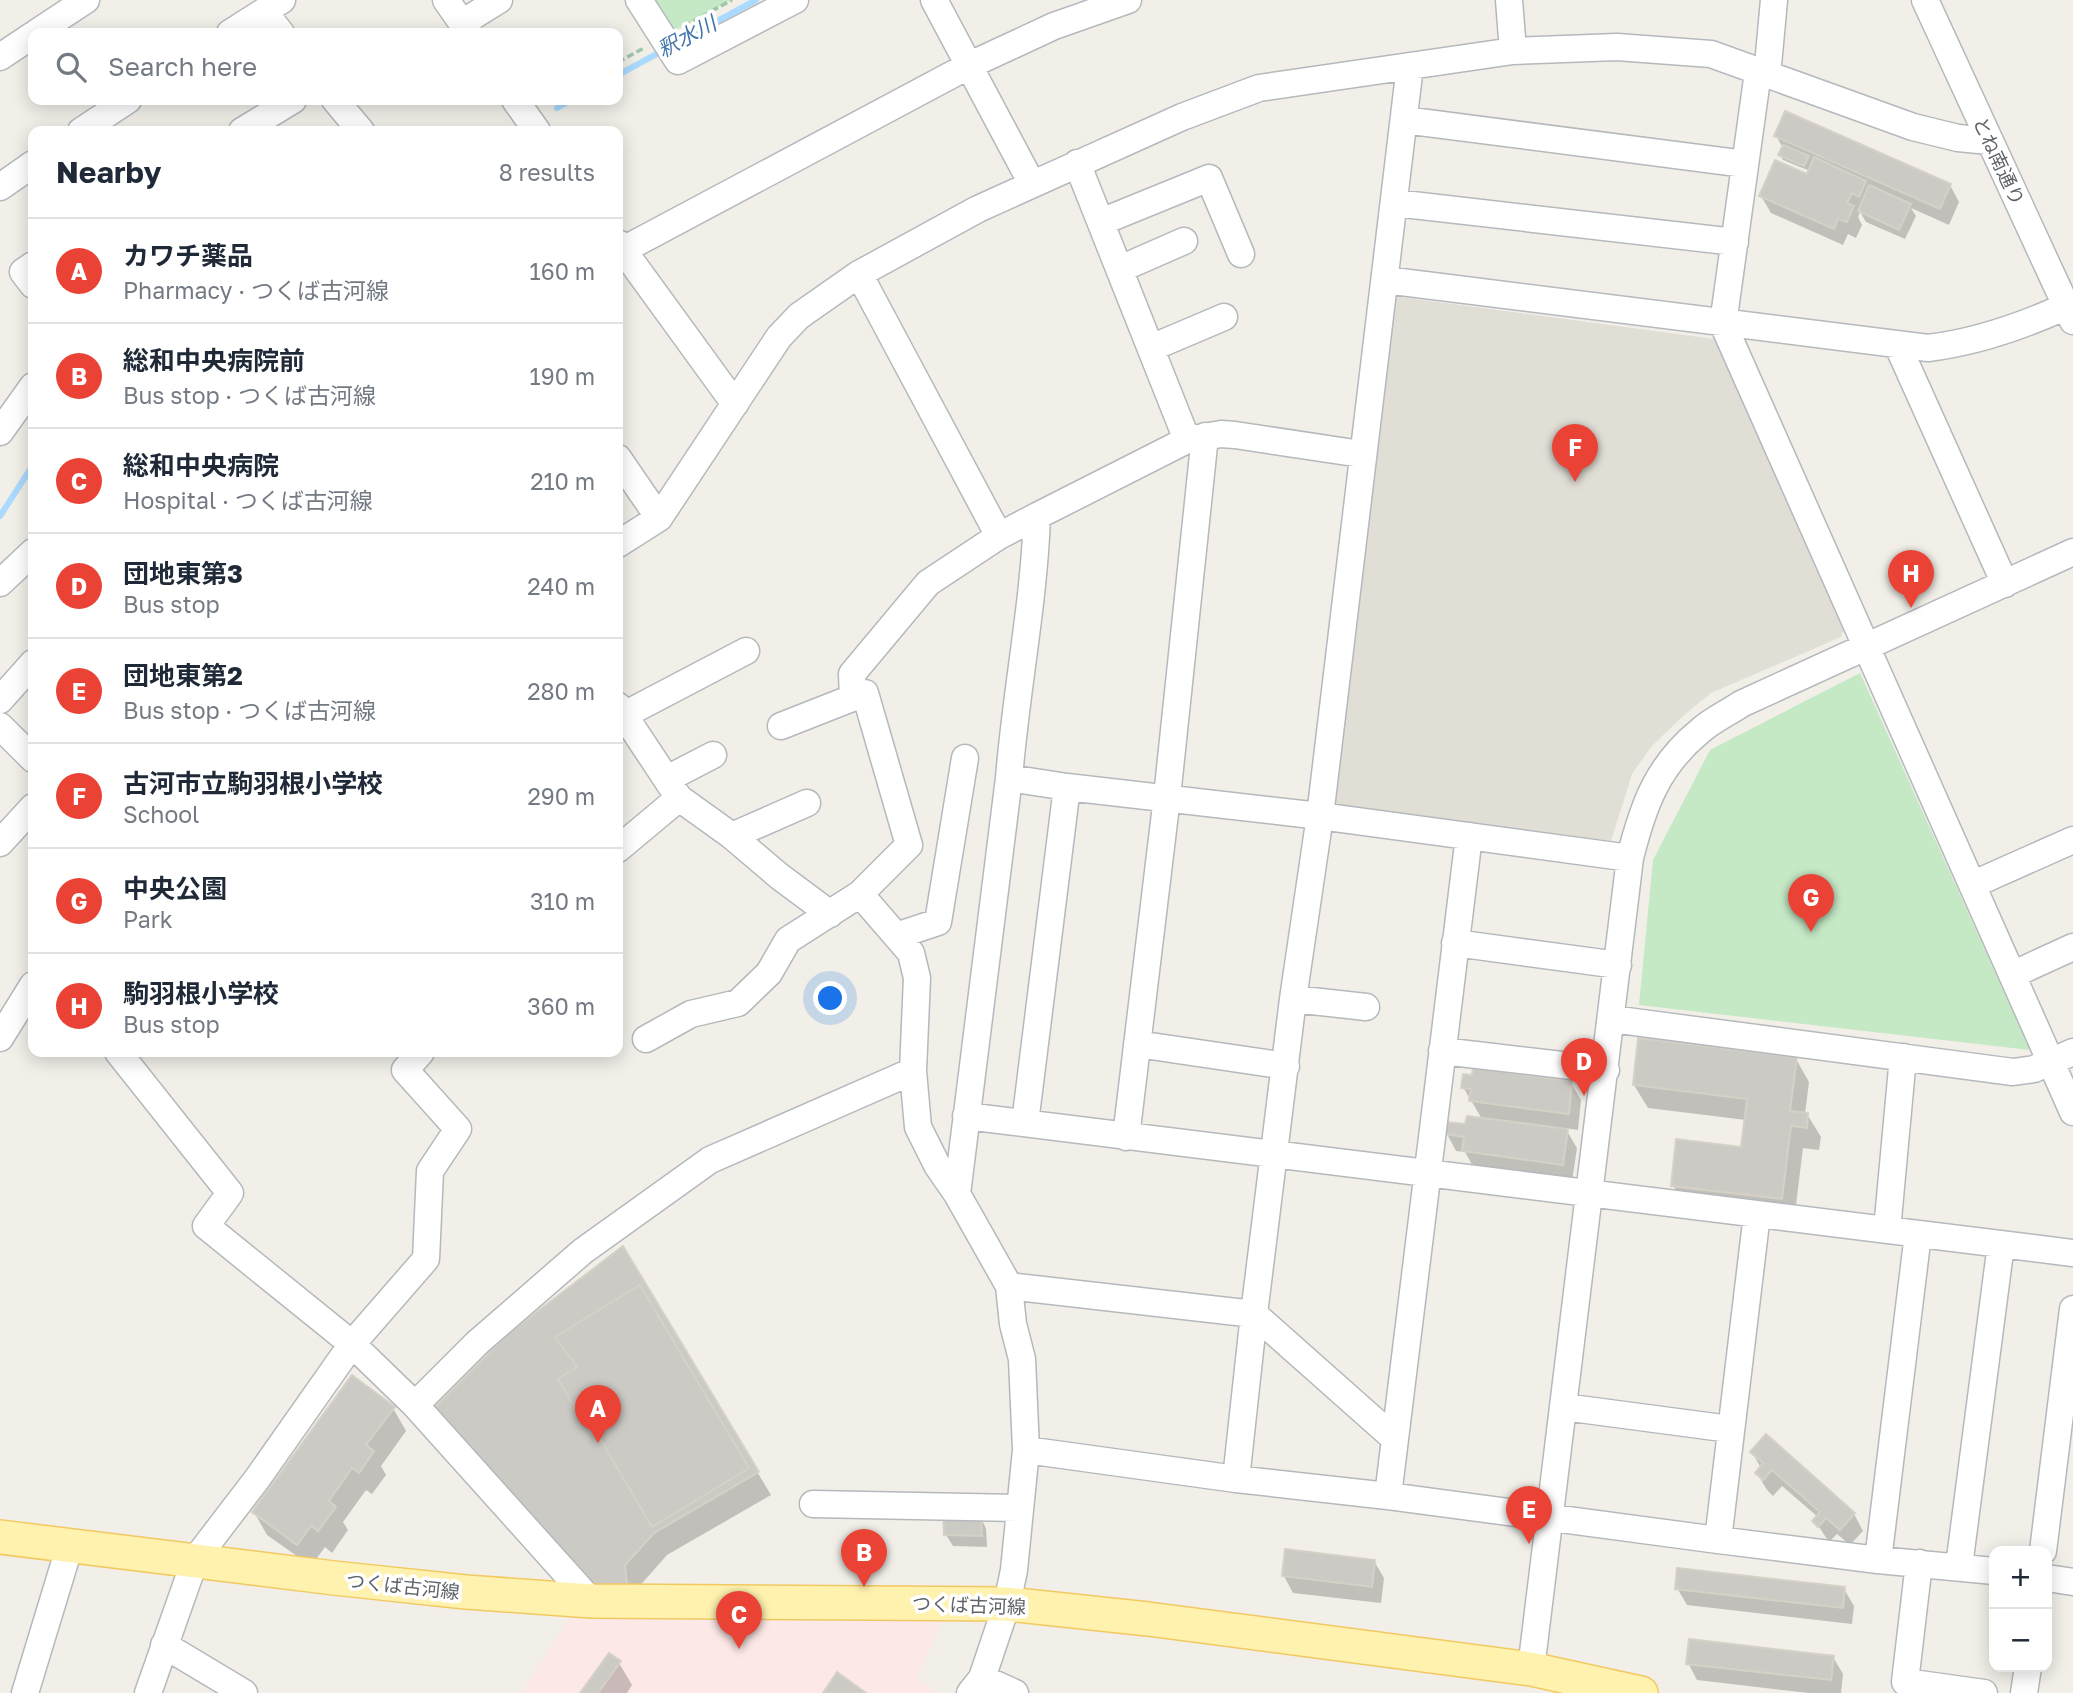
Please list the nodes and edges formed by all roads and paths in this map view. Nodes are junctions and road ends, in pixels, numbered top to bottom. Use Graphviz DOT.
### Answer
graph roads {
  1 [pos="86,0"];
  2 [pos="446,0"];
  3 [pos="499,0"];
  4 [pos="639,0"];
  5 [pos="796,0"];
  6 [pos="934,0"];
  7 [pos="1128,0"];
  8 [pos="1509,0"];
  9 [pos="1774,0"];
  10 [pos="1925,0"];
  11 [pos="273,6"];
  12 [pos="43,28"];
  13 [pos="238,28"];
  14 [pos="280,28"];
  15 [pos="466,28"];
  16 [pos="28,38"];
  17 [pos="1513,51"];
  18 [pos="0,57"];
  19 [pos="970,65"];
  20 [pos="1410,66"];
  21 [pos="1762,74"];
  22 [pos="120,105"];
  23 [pos="285,105"];
  24 [pos="339,105"];
  25 [pos="519,105"];
  26 [pos="1404,120"];
  27 [pos="89,126"];
  28 [pos="250,126"];
  29 [pos="357,126"];
  30 [pos="533,126"];
  31 [pos="1989,141"];
  32 [pos="1077,163"];
  33 [pos="1745,164"];
  34 [pos="28,167"];
  35 [pos="1032,184"];
  36 [pos="0,187"];
  37 [pos="1395,204"];
  38 [pos="1101,222"];
  39 [pos="1184,241"];
  40 [pos="1735,243"];
  41 [pos="623,244"];
  42 [pos="623,250"];
  43 [pos="1241,254"];
  44 [pos="1120,270"];
  45 [pos="859,274"];
  46 [pos="1385,280"];
  47 [pos="2071,310"];
  48 [pos="1224,317"];
  49 [pos="1723,324"];
  50 [pos="1896,344"];
  51 [pos="1151,348"];
  52 [pos="28,392"];
  53 [pos="735,404"];
  54 [pos="3,422"];
  55 [pos="1196,438"];
  56 [pos="1362,454"];
  57 [pos="623,465"];
  58 [pos="1037,516"];
  59 [pos="660,518"];
  60 [pos="999,536"];
  61 [pos="623,541"];
  62 [pos="2073,552"];
  63 [pos="28,557"];
  64 [pos="0,583"];
  65 [pos="2005,584"];
  66 [pos="1867,647"];
  67 [pos="746,651"];
  68 [pos="28,669"];
  69 [pos="853,698"];
  70 [pos="0,700"];
  71 [pos="623,709"];
  72 [pos="623,713"];
  73 [pos="0,726"];
  74 [pos="781,726"];
  75 [pos="28,755"];
  76 [pos="713,755"];
  77 [pos="965,758"];
  78 [pos="1009,778"];
  79 [pos="1067,787"];
  80 [pos="673,789"];
  81 [pos="1167,797"];
  82 [pos="807,803"];
  83 [pos="28,812"];
  84 [pos="1320,816"];
  85 [pos="732,836"];
  86 [pos="1469,836"];
  87 [pos="2073,840"];
  88 [pos="0,843"];
  89 [pos="623,844"];
  90 [pos="1630,858"];
  91 [pos="1973,884"];
  92 [pos="860,894"];
  93 [pos="830,914"];
  94 [pos="896,936"];
  95 [pos="1455,943"];
  96 [pos="2073,947"];
  97 [pos="1618,965"];
  98 [pos="2012,975"];
  99 [pos="28,993"];
  100 [pos="1293,999"];
  101 [pos="1366,1007"];
  102 [pos="1612,1018"];
  103 [pos="0,1038"];
  104 [pos="646,1039"];
  105 [pos="1137,1044"];
  106 [pos="1442,1051"];
  107 [pos="122,1057"];
  108 [pos="417,1057"];
  109 [pos="1903,1057"];
  110 [pos="2063,1057"];
  111 [pos="1286,1066"];
  112 [pos="1606,1070"];
  113 [pos="912,1071"];
  114 [pos="2073,1112"];
  115 [pos="965,1116"];
  116 [pos="1025,1123"];
  117 [pos="1126,1137"];
  118 [pos="1275,1155"];
  119 [pos="1427,1171"];
  120 [pos="957,1194"];
  121 [pos="1590,1194"];
  122 [pos="1756,1214"];
  123 [pos="1887,1230"];
  124 [pos="1918,1234"];
  125 [pos="2001,1244"];
  126 [pos="2073,1253"];
  127 [pos="1009,1286"];
  128 [pos="2073,1309"];
  129 [pos="1254,1314"];
  130 [pos="352,1344"];
  131 [pos="415,1405"];
  132 [pos="1564,1407"];
  133 [pos="1730,1429"];
  134 [pos="1395,1439"];
  135 [pos="1026,1450"];
  136 [pos="1236,1479"];
  137 [pos="1388,1496"];
  138 [pos="813,1504"];
  139 [pos="1020,1508"];
  140 [pos="1550,1519"];
  141 [pos="0,1537"];
  142 [pos="1718,1540"];
  143 [pos="70,1545"];
  144 [pos="2044,1546"];
  145 [pos="195,1560"];
  146 [pos="1878,1560"];
  147 [pos="1919,1563"];
  148 [pos="1959,1566"];
  149 [pos="1989,1570"];
  150 [pos="2052,1579"];
  151 [pos="2073,1582"];
  152 [pos="591,1601"];
  153 [pos="1007,1604"];
  154 [pos="164,1645"];
  155 [pos="1531,1669"];
  156 [pos="2027,1672"];
  157 [pos="976,1685"];
  158 [pos="25,1693"];
  159 [pos="148,1693"];
  160 [pos="244,1693"];
  161 [pos="1015,1693"];
  162 [pos="1641,1693"];
  163 [pos="1984,1693"];
  164 [pos="2025,1693"];
  1 -- 12 [label="street"];
  2 -- 15 [label="street"];
  3 -- 15 [label="street"];
  4 -- 5 [label="street"];
  6 -- 19 [label="street"];
  7 -- 19 [label="street"];
  8 -- 17 [label="street"];
  9 -- 21 [label="street"];
  10 -- 31 [label="street, とね南通り"];
  11 -- 13 [label="street"];
  11 -- 14 [label="street"];
  16 -- 18 [label="street"];
  17 -- 20 [label="street"];
  17 -- 21 [label="street"];
  19 -- 35 [label="street"];
  19 -- 41 [label="street"];
  20 -- 26 [label="street"];
  20 -- 32 [label="street"];
  21 -- 31 [label="street"];
  21 -- 33 [label="street"];
  22 -- 27 [label="street"];
  23 -- 28 [label="street"];
  24 -- 29 [label="street"];
  25 -- 30 [label="street"];
  26 -- 33 [label="street"];
  26 -- 37 [label="street"];
  31 -- 47 [label="street, とね南通り"];
  32 -- 35 [label="street"];
  32 -- 38 [label="street"];
  33 -- 40 [label="street"];
  34 -- 36 [label="street"];
  35 -- 45 [label="street"];
  37 -- 40 [label="street"];
  37 -- 46 [label="street"];
  38 -- 43 [label="street"];
  38 -- 44 [label="street"];
  39 -- 44 [label="street"];
  40 -- 49 [label="street"];
  42 -- 53 [label="street"];
  44 -- 51 [label="street"];
  45 -- 53 [label="street"];
  45 -- 60 [label="street"];
  46 -- 49 [label="street"];
  46 -- 56 [label="street"];
  47 -- 50 [label="street"];
  48 -- 51 [label="street"];
  49 -- 50 [label="street"];
  49 -- 66 [label="street"];
  50 -- 65 [label="street"];
  51 -- 55 [label="street"];
  52 -- 54 [label="street"];
  53 -- 59 [label="street"];
  55 -- 56 [label="street"];
  55 -- 58 [label="street"];
  55 -- 81 [label="street"];
  56 -- 84 [label="street"];
  57 -- 59 [label="street"];
  58 -- 60 [label="street"];
  58 -- 78 [label="street"];
  59 -- 61 [label="street"];
  60 -- 69 [label="street"];
  62 -- 65 [label="street"];
  63 -- 64 [label="street"];
  65 -- 66 [label="street"];
  66 -- 90 [label="street"];
  66 -- 91 [label="street"];
  67 -- 71 [label="street"];
  68 -- 70 [label="street"];
  69 -- 74 [label="street"];
  69 -- 92 [label="street"];
  72 -- 80 [label="street"];
  73 -- 75 [label="street"];
  76 -- 80 [label="street"];
  77 -- 94 [label="street"];
  78 -- 79 [label="street"];
  78 -- 115 [label="street"];
  79 -- 81 [label="street"];
  79 -- 116 [label="street"];
  80 -- 85 [label="street"];
  80 -- 89 [label="street"];
  81 -- 84 [label="street"];
  81 -- 105 [label="street"];
  82 -- 85 [label="street"];
  83 -- 88 [label="street"];
  84 -- 86 [label="street"];
  84 -- 100 [label="street"];
  85 -- 93 [label="street"];
  86 -- 90 [label="street"];
  86 -- 95 [label="street"];
  87 -- 91 [label="street"];
  90 -- 97 [label="street"];
  91 -- 98 [label="street"];
  92 -- 93 [label="street"];
  92 -- 94 [label="street"];
  93 -- 104 [label="street"];
  94 -- 113 [label="street"];
  95 -- 97 [label="street"];
  95 -- 106 [label="street"];
  96 -- 98 [label="street"];
  97 -- 102 [label="street"];
  98 -- 110 [label="street"];
  99 -- 103 [label="street"];
  100 -- 101 [label="street"];
  100 -- 111 [label="street"];
  102 -- 109 [label="street"];
  102 -- 112 [label="street"];
  105 -- 111 [label="street"];
  105 -- 117 [label="street"];
  106 -- 112 [label="street"];
  106 -- 119 [label="street"];
  107 -- 130 [label="street"];
  108 -- 130 [label="street"];
  109 -- 110 [label="street"];
  109 -- 123 [label="street"];
  110 -- 114 [label="street"];
  111 -- 118 [label="street"];
  112 -- 121 [label="street"];
  113 -- 120 [label="street"];
  113 -- 131 [label="street"];
  115 -- 116 [label="street"];
  115 -- 120 [label="street"];
  116 -- 117 [label="street"];
  117 -- 118 [label="street"];
  118 -- 119 [label="street"];
  118 -- 129 [label="street"];
  119 -- 121 [label="street"];
  119 -- 134 [label="street"];
  120 -- 127 [label="street"];
  121 -- 122 [label="street"];
  121 -- 132 [label="street"];
  122 -- 123 [label="street"];
  122 -- 133 [label="street"];
  123 -- 124 [label="street"];
  124 -- 125 [label="street"];
  124 -- 146 [label="street"];
  125 -- 126 [label="street"];
  125 -- 148 [label="street"];
  127 -- 129 [label="street"];
  127 -- 135 [label="street"];
  128 -- 144 [label="street"];
  129 -- 134 [label="street"];
  129 -- 136 [label="street"];
  130 -- 131 [label="street"];
  130 -- 145 [label="street"];
  131 -- 152 [label="street"];
  132 -- 133 [label="street"];
  132 -- 140 [label="street"];
  133 -- 142 [label="street"];
  134 -- 137 [label="street"];
  135 -- 136 [label="street"];
  135 -- 139 [label="street"];
  136 -- 137 [label="street"];
  137 -- 140 [label="street"];
  138 -- 139 [label="street"];
  139 -- 153 [label="street"];
  140 -- 142 [label="street"];
  140 -- 155 [label="street"];
  141 -- 143 [label="main road, つくば古河線"];
  142 -- 146 [label="street"];
  143 -- 145 [label="main road, つくば古河線"];
  143 -- 158 [label="street"];
  145 -- 152 [label="main road, つくば古河線"];
  145 -- 154 [label="street"];
  146 -- 147 [label="street"];
  147 -- 148 [label="street"];
  147 -- 163 [label="street"];
  148 -- 149 [label="street"];
  150 -- 151 [label="street"];
  152 -- 153 [label="main road, つくば古河線"];
  153 -- 155 [label="main road, つくば古河線"];
  153 -- 157 [label="street"];
  154 -- 159 [label="street"];
  154 -- 160 [label="street"];
  155 -- 162 [label="main road, つくば古河線"];
  156 -- 164 [label="street"];
  157 -- 161 [label="street"];
}
